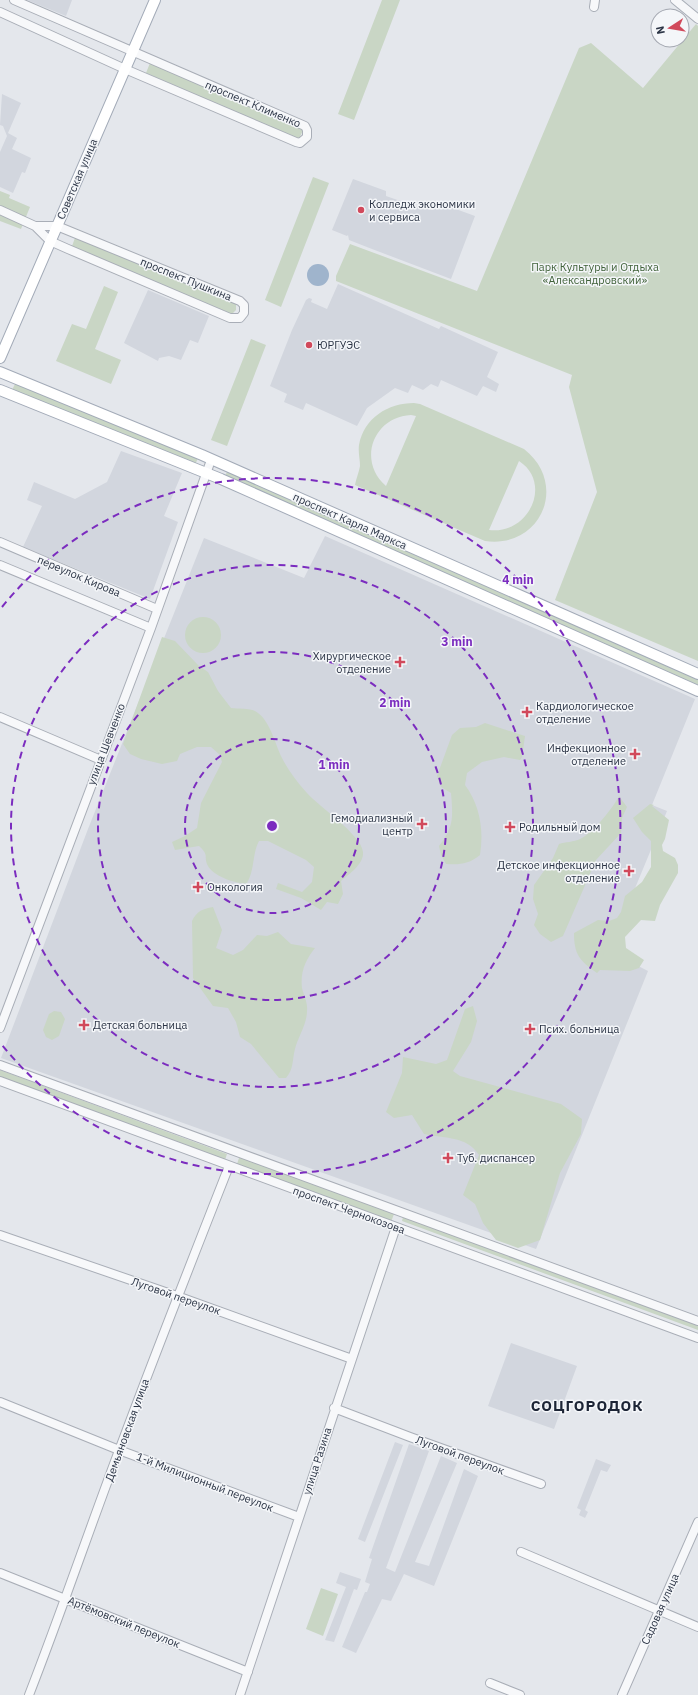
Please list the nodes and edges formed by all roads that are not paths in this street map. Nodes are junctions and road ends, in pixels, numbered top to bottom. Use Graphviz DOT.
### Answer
graph roads {
  1 [pos="14,0"];
  2 [pos="155,0"];
  3 [pos="675,0"];
  4 [pos="0,12"];
  5 [pos="698,19"];
  6 [pos="132,52"];
  7 [pos="125,69"];
  8 [pos="0,210"];
  9 [pos="35,226"];
  10 [pos="57,226"];
  11 [pos="50,241"];
  12 [pos="0,358"];
  13 [pos="0,368"];
  14 [pos="0,372"];
  15 [pos="0,390"];
  16 [pos="211,460"];
  17 [pos="206,473"];
  18 [pos="0,542"];
  19 [pos="0,565"];
  20 [pos="157,609"];
  21 [pos="151,628"];
  22 [pos="698,674"];
  23 [pos="698,691"];
  24 [pos="0,718"];
  25 [pos="101,760"];
  26 [pos="0,1028"];
  27 [pos="0,1065"];
  28 [pos="0,1081"];
  29 [pos="229,1166"];
  30 [pos="396,1227"];
  31 [pos="0,1235"];
  32 [pos="177,1296"];
  33 [pos="698,1320"];
  34 [pos="698,1338"];
  35 [pos="352,1359"];
  36 [pos="0,1402"];
  37 [pos="334,1408"];
  38 [pos="119,1450"];
  39 [pos="541,1484"];
  40 [pos="299,1517"];
  41 [pos="698,1522"];
  42 [pos="521,1552"];
  43 [pos="0,1573"];
  44 [pos="66,1599"];
  45 [pos="659,1610"];
  46 [pos="698,1627"];
  47 [pos="248,1672"];
  48 [pos="490,1683"];
  49 [pos="29,1695"];
  50 [pos="240,1695"];
  51 [pos="520,1695"];
  52 [pos="622,1695"];
  1 -- 6 [label="street, проспект Клименко"];
  2 -- 6 [label="main road, Советская улица"];
  3 -- 5 [label="street"];
  4 -- 7 [label="street, проспект Клименко"];
  6 -- 7 [label="main road, Советская улица"];
  6 -- 7 [label="street, проспект Клименко"];
  7 -- 10 [label="main road, Советская улица"];
  8 -- 9 [label="street, проспект Пушкина"];
  9 -- 10 [label="street, проспект Пушкина"];
  9 -- 11 [label="street, проспект Пушкина"];
  10 -- 11 [label="main road, Советская улица"];
  10 -- 11 [label="street, проспект Пушкина"];
  11 -- 12 [label="main road, Советская улица"];
  13 -- 14 [label="main road"];
  14 -- 16 [label="main road, проспект Карла Маркса"];
  15 -- 17 [label="main road, проспект Карла Маркса"];
  16 -- 17 [label="street, улица Шевченко"];
  16 -- 22 [label="main road, проспект Карла Маркса"];
  17 -- 20 [label="street, улица Шевченко"];
  17 -- 23 [label="main road, проспект Карла Маркса"];
  18 -- 20 [label="street, переулок Кирова"];
  19 -- 21 [label="street, переулок Кирова"];
  20 -- 21 [label="street, улица Шевченко"];
  21 -- 25 [label="street, улица Шевченко"];
  24 -- 25 [label="street"];
  25 -- 26 [label="street, улица Шевченко"];
  27 -- 33 [label="street, проспект Чернокозова"];
  28 -- 29 [label="street, проспект Чернокозова"];
  29 -- 30 [label="street, проспект Чернокозова"];
  29 -- 32 [label="street, Демьяновская улица"];
  30 -- 34 [label="street, проспект Чернокозова"];
  30 -- 35 [label="street, улица Разина"];
  31 -- 32 [label="street, Луговой переулок"];
  32 -- 35 [label="street, Луговой переулок"];
  32 -- 38 [label="street, Демьяновская улица"];
  35 -- 37 [label="street, улица Разина"];
  36 -- 38 [label="street, 1-й Милиционный переулок"];
  37 -- 39 [label="street, Луговой переулок"];
  37 -- 40 [label="street, улица Разина"];
  38 -- 40 [label="street, 1-й Милиционный переулок"];
  38 -- 44 [label="street, Демьяновская улица"];
  40 -- 47 [label="street, улица Разина"];
  41 -- 45 [label="street, Садовая улица"];
  42 -- 45 [label="street"];
  43 -- 44 [label="street, Артёмовский переулок"];
  44 -- 47 [label="street, Артёмовский переулок"];
  44 -- 49 [label="street, Демьяновская улица"];
  45 -- 46 [label="street"];
  45 -- 52 [label="street, Садовая улица"];
  47 -- 50 [label="street, улица Разина"];
  48 -- 51 [label="street"];
}
